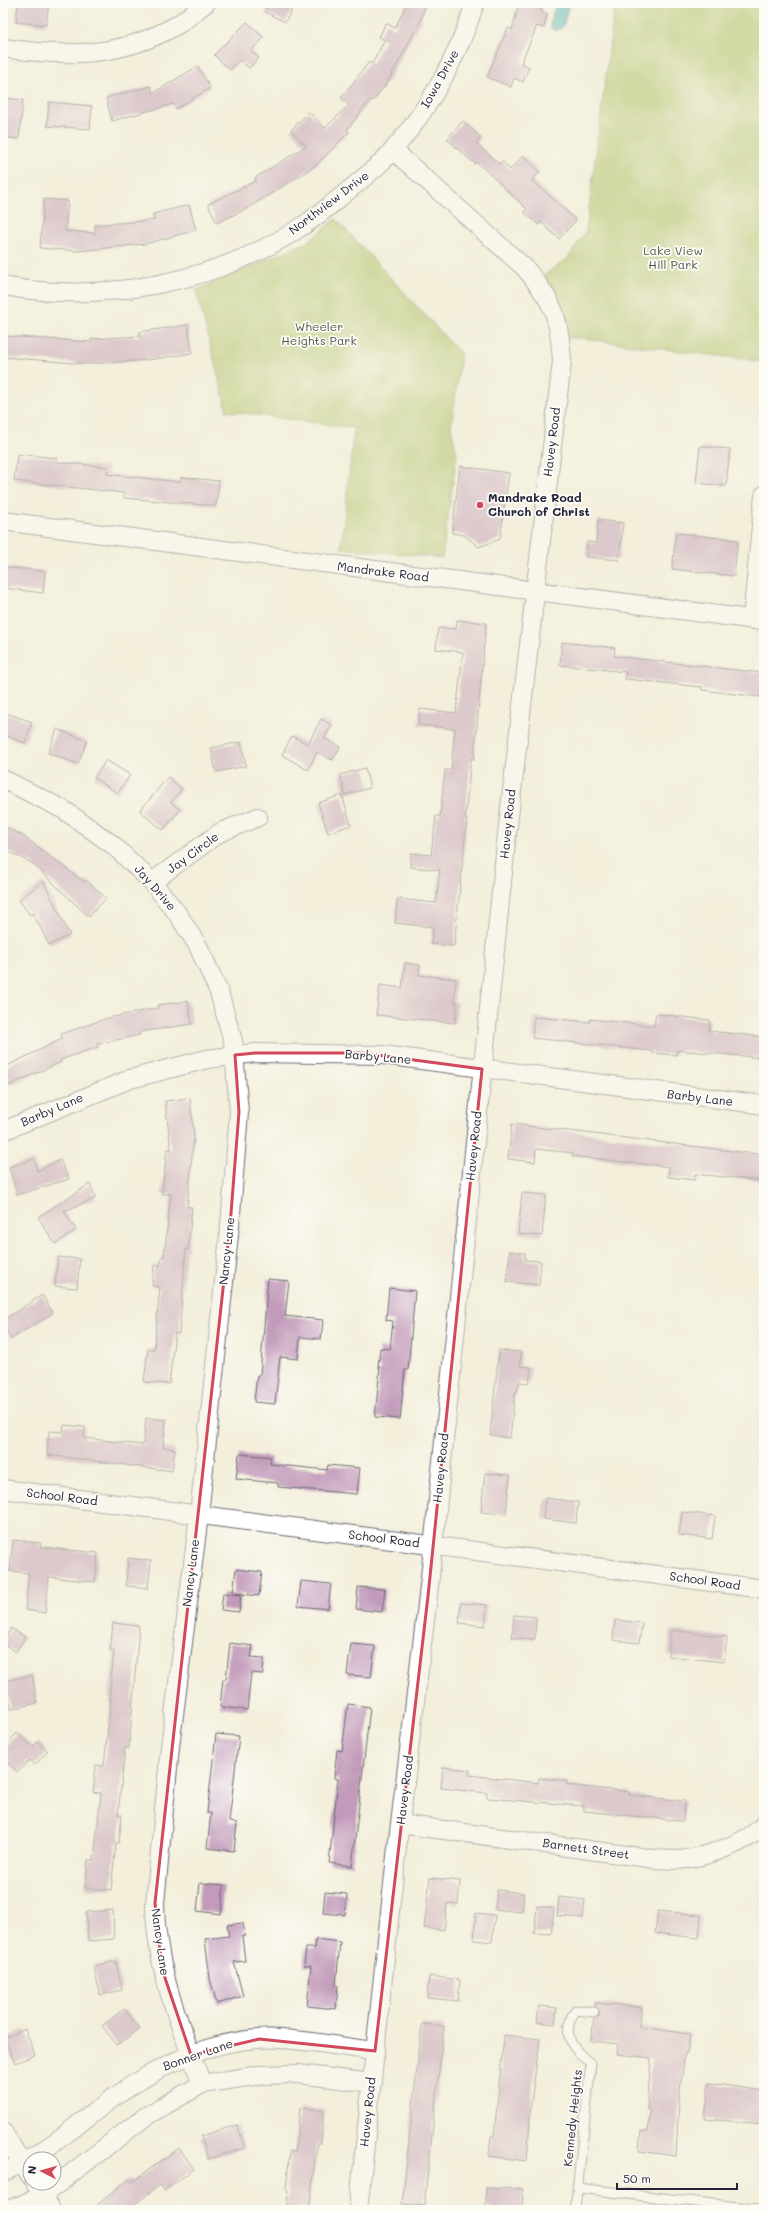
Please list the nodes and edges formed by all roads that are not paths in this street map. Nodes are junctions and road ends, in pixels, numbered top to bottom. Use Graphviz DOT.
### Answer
graph roads {
  1 [pos="206,3"];
  2 [pos="476,3"];
  3 [pos="3,48"];
  4 [pos="393,150"];
  5 [pos="3,286"];
  6 [pos="764,495"];
  7 [pos="3,521"];
  8 [pos="534,592"];
  9 [pos="758,621"];
  10 [pos="3,779"];
  11 [pos="258,817"];
  12 [pos="152,882"];
  13 [pos="235,1055"];
  14 [pos="482,1069"];
  15 [pos="764,1105"];
  16 [pos="3,1131"];
  17 [pos="3,1489"];
  18 [pos="199,1515"];
  19 [pos="433,1545"];
  20 [pos="764,1589"];
  21 [pos="400,1824"];
  22 [pos="764,1825"];
  23 [pos="594,2012"];
  24 [pos="375,2051"];
  25 [pos="191,2055"];
  26 [pos="372,2083"];
  27 [pos="202,2084"];
  28 [pos="3,2132"];
  29 [pos="47,2151"];
  30 [pos="22,2163"];
  31 [pos="22,2170"];
  32 [pos="3,2172"];
  33 [pos="578,2188"];
  34 [pos="43,2196"];
  35 [pos="8,2210"];
  36 [pos="358,2210"];
  37 [pos="575,2210"];
  38 [pos="764,2210"];
  1 -- 3 [label="street"];
  2 -- 4 [label="street, Iowa Drive"];
  4 -- 5 [label="street, Northview Drive"];
  4 -- 8 [label="street, Havey Road"];
  6 -- 9 [label="street"];
  7 -- 8 [label="street, Mandrake Road"];
  8 -- 9 [label="street, Mandrake Road"];
  8 -- 14 [label="street, Havey Road"];
  10 -- 12 [label="street, Jay Drive"];
  11 -- 12 [label="street, Jay Circle"];
  12 -- 13 [label="street, Jay Drive"];
  13 -- 14 [label="street, Barby Lane"];
  13 -- 16 [label="street, Barby Lane"];
  13 -- 18 [label="street, Nancy Lane"];
  14 -- 15 [label="street, Barby Lane"];
  14 -- 19 [label="street, Havey Road"];
  17 -- 18 [label="street, School Road"];
  18 -- 19 [label="street, School Road"];
  18 -- 25 [label="street, Nancy Lane"];
  19 -- 20 [label="street, School Road"];
  19 -- 21 [label="street, Havey Road"];
  21 -- 22 [label="street, Barnett Street"];
  21 -- 24 [label="street, Havey Road"];
  23 -- 33 [label="lane, Kennedy Heights"];
  24 -- 25 [label="street, Bonner Lane"];
  24 -- 26 [label="street, Havey Road"];
  25 -- 27 [label="street, Nancy Lane"];
  25 -- 29 [label="street, Bonner Lane"];
  26 -- 27 [label="street"];
  26 -- 36 [label="street, Havey Road"];
  27 -- 34 [label="street"];
  28 -- 30 [label="street"];
  31 -- 32 [label="street, Bonner Lane"];
  33 -- 37 [label="lane, Kennedy Heights"];
  33 -- 38 [label="lane"];
  34 -- 35 [label="street"];
}
